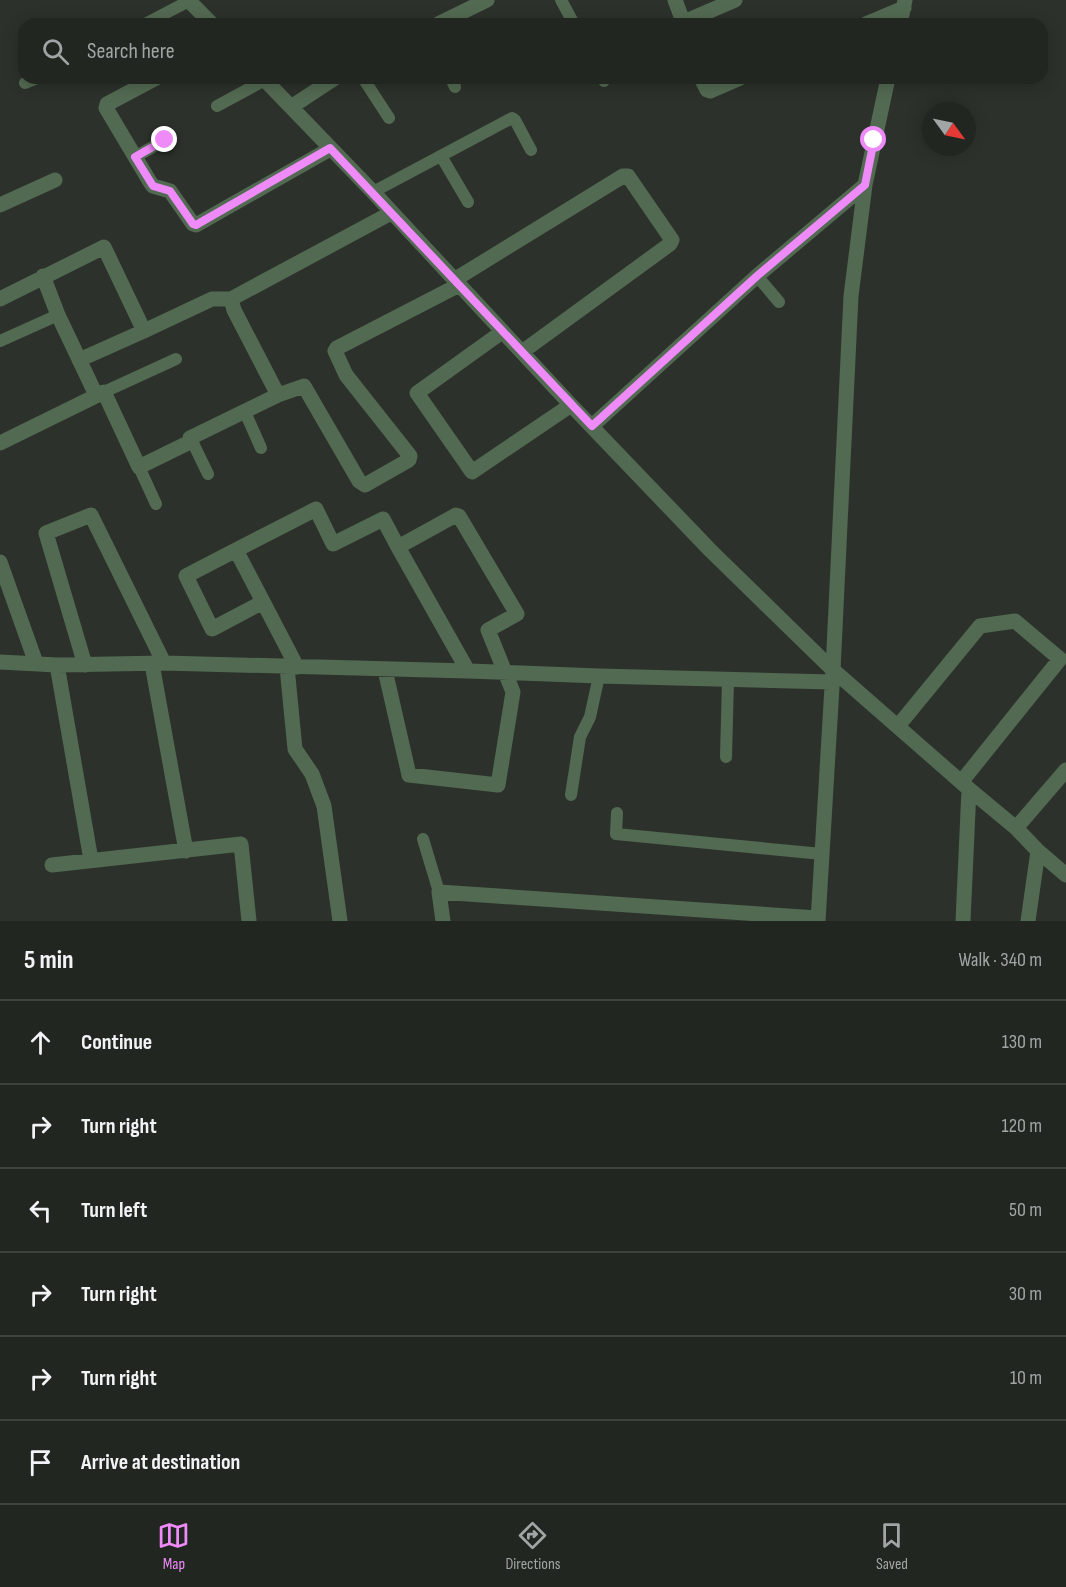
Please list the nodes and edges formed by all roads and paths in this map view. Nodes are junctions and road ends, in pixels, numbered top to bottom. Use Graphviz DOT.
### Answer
graph roads {
  1 [pos="487,0"];
  2 [pos="561,0"];
  3 [pos="675,0"];
  4 [pos="735,0"];
  5 [pos="188,1"];
  6 [pos="905,4"];
  7 [pos="156,18"];
  8 [pos="206,18"];
  9 [pos="450,18"];
  10 [pos="571,18"];
  11 [pos="682,18"];
  12 [pos="695,18"];
  13 [pos="878,18"];
  14 [pos="145,84"];
  15 [pos="255,84"];
  16 [pos="269,84"];
  17 [pos="326,84"];
  18 [pos="367,84"];
  19 [pos="704,84"];
  20 [pos="726,84"];
  21 [pos="887,84"];
  22 [pos="217,106"];
  23 [pos="291,107"];
  24 [pos="389,118"];
  25 [pos="165,140"];
  26 [pos="330,148"];
  27 [pos="531,150"];
  28 [pos="441,156"];
  29 [pos="135,157"];
  30 [pos="55,180"];
  31 [pos="865,185"];
  32 [pos="373,192"];
  33 [pos="468,202"];
  34 [pos="0,205"];
  35 [pos="391,213"];
  36 [pos="43,276"];
  37 [pos="757,276"];
  38 [pos="456,282"];
  39 [pos="0,299"];
  40 [pos="231,299"];
  41 [pos="779,302"];
  42 [pos="58,315"];
  43 [pos="144,331"];
  44 [pos="502,332"];
  45 [pos="0,341"];
  46 [pos="522,352"];
  47 [pos="176,359"];
  48 [pos="79,360"];
  49 [pos="100,394"];
  50 [pos="278,395"];
  51 [pos="571,405"];
  52 [pos="245,412"];
  53 [pos="592,426"];
  54 [pos="192,441"];
  55 [pos="0,443"];
  56 [pos="261,448"];
  57 [pos="139,467"];
  58 [pos="208,474"];
  59 [pos="156,504"];
  60 [pos="398,547"];
  61 [pos="236,550"];
  62 [pos="0,562"];
  63 [pos="263,602"];
  64 [pos="0,662"];
  65 [pos="36,663"];
  66 [pos="86,664"];
  67 [pos="158,664"];
  68 [pos="57,665"];
  69 [pos="292,667"];
  70 [pos="385,670"];
  71 [pos="468,671"];
  72 [pos="506,673"];
  73 [pos="598,676"];
  74 [pos="833,676"];
  75 [pos="729,680"];
  76 [pos="898,726"];
  77 [pos="726,757"];
  78 [pos="1066,770"];
  79 [pos="965,785"];
  80 [pos="571,795"];
  81 [pos="617,813"];
  82 [pos="1016,828"];
  83 [pos="423,839"];
  84 [pos="186,851"];
  85 [pos="1038,851"];
  86 [pos="822,854"];
  87 [pos="91,860"];
  88 [pos="52,865"];
  89 [pos="1066,875"];
  90 [pos="439,892"];
  91 [pos="673,915"];
  92 [pos="818,919"];
  93 [pos="249,921"];
  94 [pos="340,921"];
  95 [pos="443,921"];
  96 [pos="963,921"];
  97 [pos="1028,921"];
  1 -- 9 [label="street"];
  2 -- 10 [label="lane"];
  3 -- 11 [label="street"];
  4 -- 12 [label="street"];
  5 -- 7 [label="lane"];
  5 -- 8 [label="street"];
  6 -- 13 [label="street"];
  14 -- 29 [label="street"];
  15 -- 22 [label="lane"];
  16 -- 23 [label="street"];
  17 -- 23 [label="street"];
  18 -- 24 [label="lane"];
  19 -- 20 [label="street"];
  21 -- 31 [label="street"];
  23 -- 26 [label="street"];
  25 -- 29 [label="lane"];
  26 -- 29 [label="street"];
  26 -- 32 [label="street"];
  27 -- 28 [label="lane"];
  28 -- 32 [label="lane"];
  28 -- 33 [label="lane"];
  30 -- 34 [label="street"];
  31 -- 37 [label="street"];
  31 -- 74 [label="street"];
  32 -- 35 [label="street"];
  35 -- 38 [label="street"];
  35 -- 40 [label="street"];
  36 -- 39 [label="street"];
  36 -- 42 [label="street"];
  36 -- 43 [label="street"];
  37 -- 41 [label="lane"];
  37 -- 53 [label="street"];
  38 -- 44 [label="street"];
  38 -- 46 [label="street"];
  38 -- 50 [label="street"];
  40 -- 43 [label="street"];
  40 -- 50 [label="street"];
  42 -- 45 [label="lane"];
  42 -- 48 [label="street"];
  43 -- 48 [label="street"];
  44 -- 46 [label="street"];
  44 -- 51 [label="street"];
  46 -- 51 [label="street"];
  47 -- 49 [label="lane"];
  48 -- 49 [label="street"];
  49 -- 55 [label="street"];
  49 -- 57 [label="street"];
  50 -- 52 [label="street"];
  51 -- 53 [label="street"];
  52 -- 54 [label="street"];
  52 -- 56 [label="lane"];
  53 -- 74 [label="street"];
  54 -- 57 [label="street"];
  54 -- 58 [label="lane"];
  57 -- 59 [label="lane"];
  60 -- 61 [label="street"];
  60 -- 71 [label="street"];
  60 -- 72 [label="street"];
  61 -- 63 [label="street"];
  61 -- 63 [label="street"];
  62 -- 65 [label="street"];
  63 -- 69 [label="street"];
  64 -- 65 [label="street"];
  65 -- 68 [label="street"];
  66 -- 67 [label="street"];
  66 -- 67 [label="street"];
  66 -- 68 [label="street"];
  67 -- 69 [label="street"];
  67 -- 84 [label="street"];
  68 -- 87 [label="street"];
  69 -- 70 [label="street"];
  69 -- 94 [label="street"];
  70 -- 71 [label="street"];
  70 -- 72 [label="street"];
  71 -- 72 [label="street"];
  72 -- 73 [label="street"];
  73 -- 75 [label="street"];
  73 -- 80 [label="lane"];
  74 -- 75 [label="street"];
  74 -- 76 [label="street"];
  74 -- 86 [label="street"];
  75 -- 77 [label="lane"];
  76 -- 79 [label="street"];
  76 -- 79 [label="street"];
  78 -- 82 [label="street"];
  79 -- 82 [label="street"];
  79 -- 96 [label="street"];
  81 -- 86 [label="lane"];
  82 -- 85 [label="street"];
  83 -- 90 [label="lane"];
  84 -- 87 [label="street"];
  84 -- 93 [label="street"];
  85 -- 89 [label="street"];
  85 -- 97 [label="street"];
  86 -- 92 [label="street"];
  87 -- 88 [label="street"];
  90 -- 91 [label="street"];
  90 -- 95 [label="street"];
  91 -- 92 [label="street"];
}
